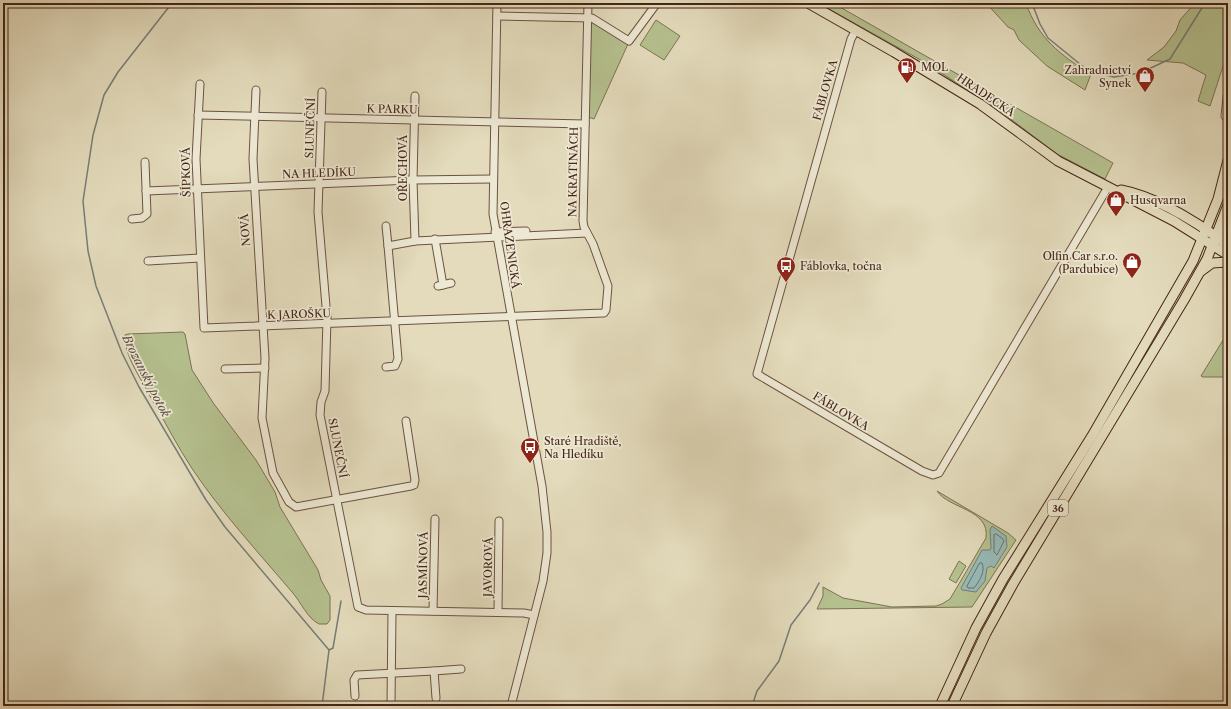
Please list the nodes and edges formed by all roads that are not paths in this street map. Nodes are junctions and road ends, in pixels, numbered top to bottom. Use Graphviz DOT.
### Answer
graph roads {
  1 [pos="497,3"];
  2 [pos="588,3"];
  3 [pos="657,3"];
  4 [pos="808,3"];
  5 [pos="497,16"];
  6 [pos="588,18"];
  7 [pos="856,30"];
  8 [pos="200,84"];
  9 [pos="1228,89"];
  10 [pos="256,90"];
  11 [pos="322,92"];
  12 [pos="415,96"];
  13 [pos="198,115"];
  14 [pos="1225,116"];
  15 [pos="255,117"];
  16 [pos="321,119"];
  17 [pos="414,121"];
  18 [pos="494,121"];
  19 [pos="585,124"];
  20 [pos="1228,160"];
  21 [pos="145,162"];
  22 [pos="493,179"];
  23 [pos="413,180"];
  24 [pos="318,185"];
  25 [pos="254,187"];
  26 [pos="1108,187"];
  27 [pos="197,189"];
  28 [pos="146,191"];
  29 [pos="1228,205"];
  30 [pos="132,219"];
  31 [pos="1222,221"];
  32 [pos="386,226"];
  33 [pos="586,230"];
  34 [pos="1207,230"];
  35 [pos="495,235"];
  36 [pos="1228,237"];
  37 [pos="435,239"];
  38 [pos="1203,239"];
  39 [pos="1214,240"];
  40 [pos="416,241"];
  41 [pos="1228,245"];
  42 [pos="388,246"];
  43 [pos="1228,255"];
  44 [pos="200,258"];
  45 [pos="148,262"];
  46 [pos="1228,262"];
  47 [pos="1199,274"];
  48 [pos="444,285"];
  49 [pos="511,317"];
  50 [pos="395,322"];
  51 [pos="327,324"];
  52 [pos="263,326"];
  53 [pos="204,328"];
  54 [pos="386,367"];
  55 [pos="265,368"];
  56 [pos="225,369"];
  57 [pos="406,421"];
  58 [pos="337,500"];
  59 [pos="434,519"];
  60 [pos="499,521"];
  61 [pos="392,611"];
  62 [pos="433,611"];
  63 [pos="498,612"];
  64 [pos="534,615"];
  65 [pos="461,669"];
  66 [pos="434,671"];
  67 [pos="392,674"];
  68 [pos="355,696"];
  69 [pos="436,698"];
  70 [pos="391,706"];
  71 [pos="511,706"];
  72 [pos="940,706"];
  73 [pos="952,706"];
  1 -- 5 [label="street, OHRAZENICKÁ"];
  2 -- 6 [label="street, NA KRATINÁCH"];
  3 -- 6 [label="street"];
  4 -- 7 [label="main road, HRADECKÁ"];
  5 -- 6 [label="street"];
  5 -- 18 [label="street, OHRAZENICKÁ"];
  6 -- 19 [label="street, NA KRATINÁCH"];
  7 -- 26 [label="main road, HRADECKÁ"];
  7 -- 26 [label="street, FÁBLOVKA"];
  8 -- 13 [label="street, ŠÍPKOVÁ"];
  9 -- 14 [label="street"];
  10 -- 15 [label="street, NOVÁ"];
  11 -- 16 [label="street, SLUNEČNÍ"];
  12 -- 17 [label="street, OŘECHOVÁ"];
  13 -- 15 [label="street, K PARKU"];
  13 -- 27 [label="street, ŠÍPKOVÁ"];
  15 -- 16 [label="street, K PARKU"];
  15 -- 25 [label="street, NOVÁ"];
  16 -- 17 [label="street, K PARKU"];
  16 -- 24 [label="street, SLUNEČNÍ"];
  17 -- 18 [label="street, K PARKU"];
  17 -- 23 [label="street, OŘECHOVÁ"];
  18 -- 19 [label="street, K PARKU"];
  18 -- 22 [label="street, OHRAZENICKÁ"];
  19 -- 33 [label="street, NA KRATINÁCH"];
  20 -- 34 [label="main road, 36"];
  21 -- 28 [label="street"];
  22 -- 23 [label="street, NA HLEDÍKU"];
  22 -- 35 [label="street, OHRAZENICKÁ"];
  23 -- 24 [label="street, NA HLEDÍKU"];
  23 -- 40 [label="street, OŘECHOVÁ"];
  24 -- 25 [label="street, NA HLEDÍKU"];
  24 -- 51 [label="street, SLUNEČNÍ"];
  25 -- 27 [label="street, NA HLEDÍKU"];
  25 -- 52 [label="street, NOVÁ"];
  26 -- 34 [label="main road, HRADECKÁ"];
  26 -- 38 [label="main road, HRADECKÁ"];
  27 -- 28 [label="street, NA HLEDÍKU"];
  27 -- 44 [label="street, ŠÍPKOVÁ"];
  28 -- 30 [label="street"];
  29 -- 31 [label="main road, 36"];
  31 -- 36 [label="main road"];
  31 -- 39 [label="main road, 36"];
  32 -- 42 [label="street"];
  33 -- 35 [label="street"];
  33 -- 49 [label="street, NA KRATINÁCH"];
  34 -- 38 [label="main road, 36"];
  34 -- 39 [label="main road, HRADECKÁ"];
  35 -- 37 [label="street"];
  35 -- 49 [label="street, OHRAZENICKÁ"];
  37 -- 40 [label="street"];
  37 -- 48 [label="street"];
  38 -- 39 [label="main road, HRADECKÁ"];
  38 -- 72 [label="main road, 36"];
  39 -- 41 [label="main road, HRADECKÁ"];
  39 -- 43 [label="main road, HRADECKÁ"];
  39 -- 47 [label="main road, 36"];
  40 -- 42 [label="street"];
  42 -- 50 [label="street"];
  44 -- 45 [label="street"];
  44 -- 53 [label="street, ŠÍPKOVÁ"];
  46 -- 47 [label="main road"];
  47 -- 73 [label="main road, 36"];
  49 -- 50 [label="street, K JAROŠKU"];
  49 -- 64 [label="street, OHRAZENICKÁ"];
  50 -- 51 [label="street, K JAROŠKU"];
  50 -- 54 [label="street"];
  51 -- 52 [label="street, K JAROŠKU"];
  51 -- 58 [label="street, SLUNEČNÍ"];
  52 -- 53 [label="street, K JAROŠKU"];
  52 -- 55 [label="street, NOVÁ"];
  55 -- 56 [label="street"];
  55 -- 58 [label="street, NOVÁ"];
  57 -- 58 [label="street"];
  58 -- 61 [label="street, SLUNEČNÍ"];
  59 -- 62 [label="street, JASMÍNOVÁ"];
  60 -- 63 [label="street, JAVOROVÁ"];
  61 -- 62 [label="street, SLUNEČNÍ"];
  61 -- 67 [label="street"];
  62 -- 63 [label="street, SLUNEČNÍ"];
  63 -- 64 [label="street, SLUNEČNÍ"];
  64 -- 71 [label="street, OHRAZENICKÁ"];
  65 -- 66 [label="street"];
  66 -- 67 [label="street"];
  66 -- 69 [label="street"];
  67 -- 68 [label="street"];
  67 -- 70 [label="street"];
}
